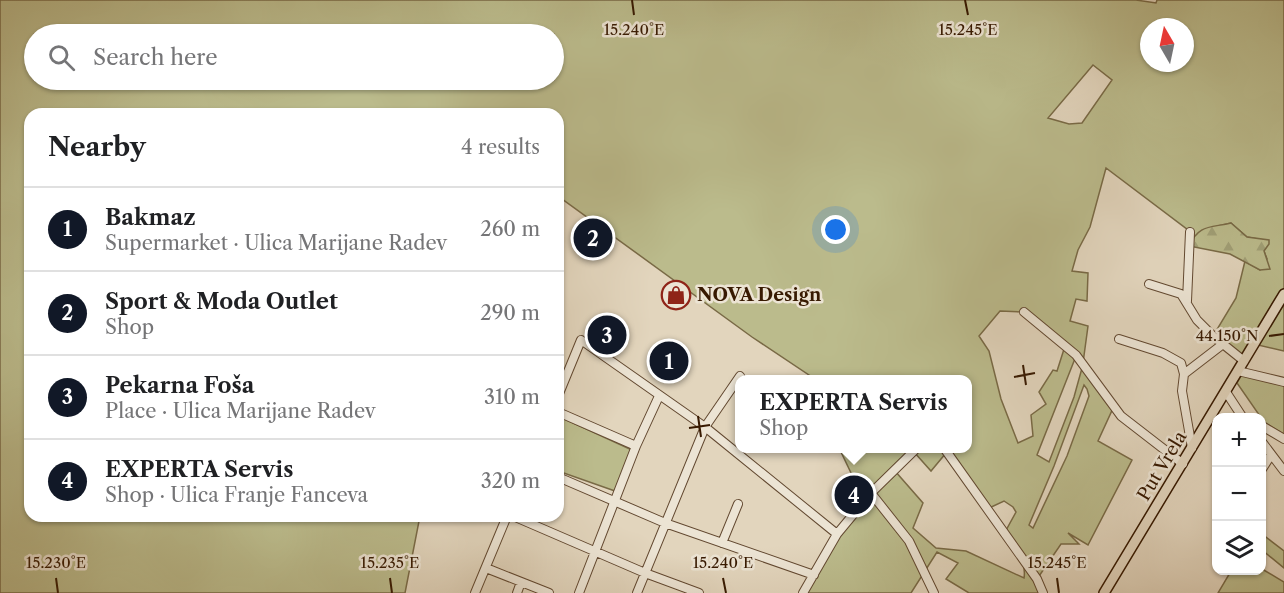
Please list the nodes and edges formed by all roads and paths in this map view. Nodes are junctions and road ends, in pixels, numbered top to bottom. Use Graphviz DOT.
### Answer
graph roads {
  1 [pos="1190,232"];
  2 [pos="1149,284"];
  3 [pos="1284,294"];
  4 [pos="1187,301"];
  5 [pos="1024,312"];
  6 [pos="1119,339"];
  7 [pos="1223,344"];
  8 [pos="1244,362"];
  9 [pos="1238,370"];
  10 [pos="1184,374"];
  11 [pos="564,381"];
  12 [pos="1284,382"];
  13 [pos="735,383"];
  14 [pos="1226,392"];
  15 [pos="659,396"];
  16 [pos="1241,413"];
  17 [pos="564,415"];
  18 [pos="705,427"];
  19 [pos="1266,428"];
  20 [pos="1284,439"];
  21 [pos="636,446"];
  22 [pos="1192,448"];
  23 [pos="1266,448"];
  24 [pos="735,451"];
  25 [pos="737,453"];
  26 [pos="912,453"];
  27 [pos="948,453"];
  28 [pos="1271,455"];
  29 [pos="1183,464"];
  30 [pos="1263,467"];
  31 [pos="1284,471"];
  32 [pos="564,480"];
  33 [pos="871,493"];
  34 [pos="615,501"];
  35 [pos="738,504"];
  36 [pos="505,522"];
  37 [pos="526,522"];
  38 [pos="665,523"];
  39 [pos="837,534"];
  40 [pos="722,543"];
  41 [pos="594,552"];
  42 [pos="486,568"];
  43 [pos="645,573"];
  44 [pos="814,575"];
  45 [pos="521,582"];
  46 [pos="475,593"];
  47 [pos="517,593"];
  48 [pos="549,593"];
  49 [pos="579,593"];
  50 [pos="637,593"];
  51 [pos="699,593"];
  52 [pos="803,593"];
  53 [pos="934,593"];
  54 [pos="1044,593"];
  55 [pos="1104,593"];
  1 -- 4 [label="street"];
  2 -- 4 [label="street"];
  3 -- 8 [label="main road, Put Vrela"];
  4 -- 7 [label="street"];
  5 -- 29 [label="street"];
  6 -- 10 [label="street"];
  7 -- 8 [label="street"];
  7 -- 10 [label="street"];
  8 -- 9 [label="main road, Put Vrela"];
  9 -- 12 [label="street"];
  9 -- 14 [label="main road, Put Vrela"];
  10 -- 22 [label="street"];
  11 -- 15 [label="street"];
  13 -- 18 [label="street"];
  14 -- 16 [label="street"];
  14 -- 22 [label="main road, Put Vrela"];
  15 -- 18 [label="street"];
  15 -- 21 [label="street"];
  17 -- 21 [label="street"];
  18 -- 24 [label="street"];
  18 -- 38 [label="street"];
  19 -- 20 [label="street"];
  21 -- 34 [label="street"];
  22 -- 29 [label="main road, Put Vrela"];
  23 -- 28 [label="street"];
  25 -- 39 [label="street"];
  26 -- 33 [label="street"];
  27 -- 54 [label="street"];
  28 -- 30 [label="street"];
  28 -- 31 [label="street"];
  29 -- 55 [label="main road, Put Vrela"];
  32 -- 34 [label="street"];
  33 -- 39 [label="street"];
  33 -- 53 [label="street"];
  34 -- 38 [label="street"];
  34 -- 41 [label="street"];
  35 -- 40 [label="street"];
  36 -- 42 [label="street"];
  37 -- 41 [label="street"];
  38 -- 40 [label="street"];
  38 -- 43 [label="street"];
  39 -- 44 [label="street"];
  40 -- 44 [label="street"];
  41 -- 43 [label="street"];
  41 -- 49 [label="street"];
  42 -- 45 [label="street"];
  42 -- 46 [label="street"];
  43 -- 50 [label="street"];
  43 -- 51 [label="street"];
  44 -- 52 [label="street"];
  45 -- 47 [label="street"];
  45 -- 48 [label="street"];
}
